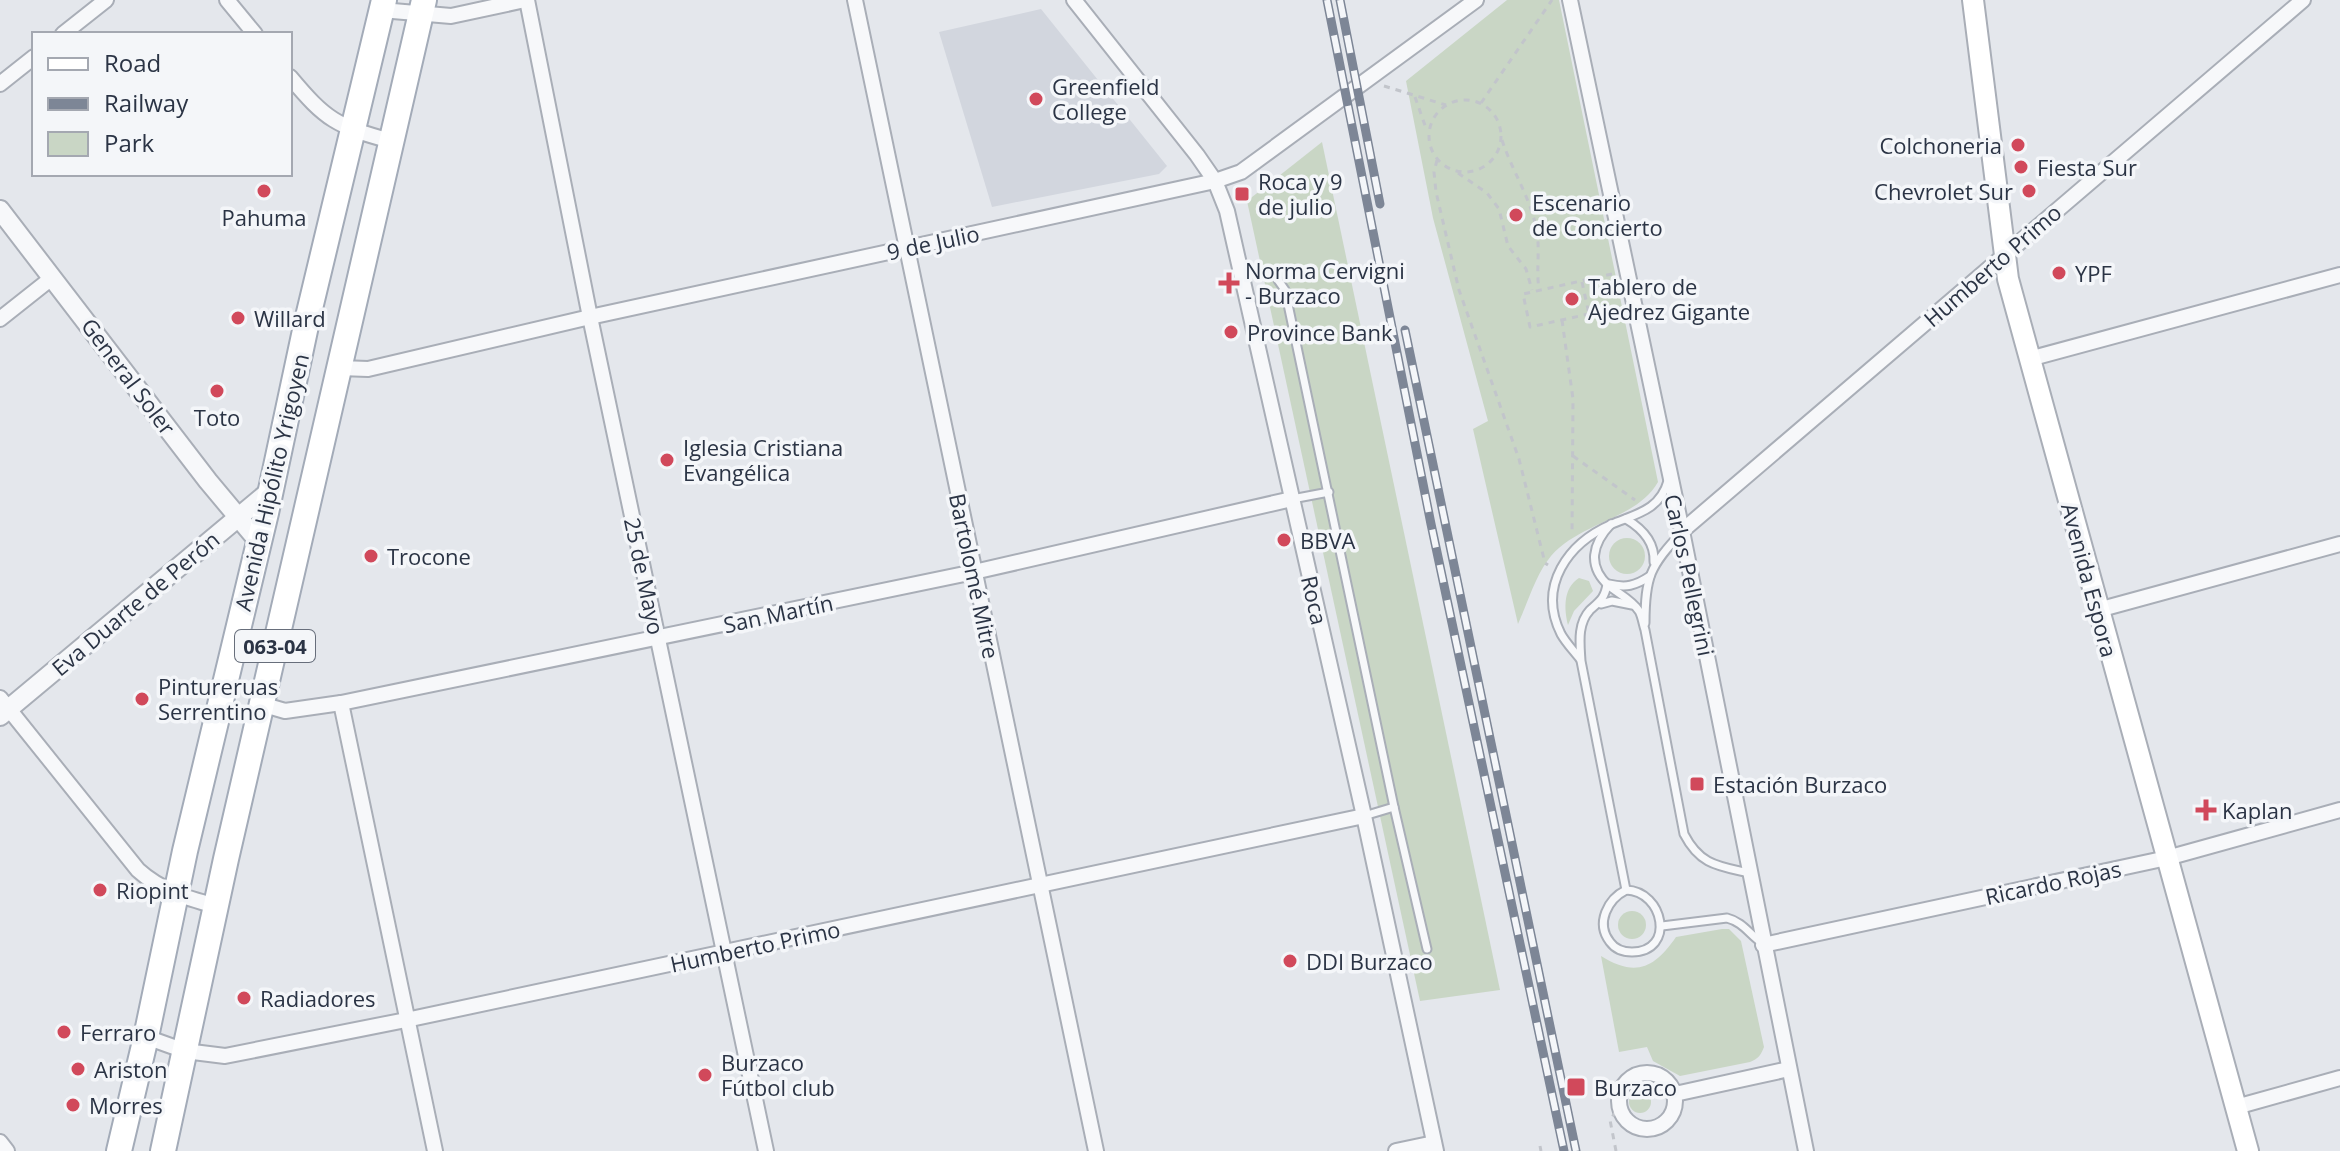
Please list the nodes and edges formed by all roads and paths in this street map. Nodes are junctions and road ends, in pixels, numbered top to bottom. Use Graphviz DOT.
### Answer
graph roads {
  1 [pos="106,0"];
  2 [pos="227,0"];
  3 [pos="526,0"];
  4 [pos="855,0"];
  5 [pos="1074,0"];
  6 [pos="1476,0"];
  7 [pos="1552,0"];
  8 [pos="1570,0"];
  9 [pos="1973,0"];
  10 [pos="2303,0"];
  11 [pos="383,5"];
  12 [pos="422,7"];
  13 [pos="66,32"];
  14 [pos="253,32"];
  15 [pos="32,59"];
  16 [pos="292,79"];
  17 [pos="1367,81"];
  18 [pos="0,84"];
  19 [pos="1415,95"];
  20 [pos="1481,103"];
  21 [pos="1446,105"];
  22 [pos="353,130"];
  23 [pos="1428,135"];
  24 [pos="1501,136"];
  25 [pos="391,141"];
  26 [pos="1437,160"];
  27 [pos="1455,171"];
  28 [pos="1215,181"];
  29 [pos="0,210"];
  30 [pos="906,247"];
  31 [pos="2003,255"];
  32 [pos="1627,271"];
  33 [pos="2340,275"];
  34 [pos="53,277"];
  35 [pos="1278,280"];
  36 [pos="1582,281"];
  37 [pos="1539,290"];
  38 [pos="1532,292"];
  39 [pos="1634,304"];
  40 [pos="1589,314"];
  41 [pos="590,317"];
  42 [pos="0,319"];
  43 [pos="1562,320"];
  44 [pos="2029,359"];
  45 [pos="340,368"];
  46 [pos="1573,456"];
  47 [pos="1669,475"];
  48 [pos="271,490"];
  49 [pos="1329,492"];
  50 [pos="1292,499"];
  51 [pos="1647,509"];
  52 [pos="238,517"];
  53 [pos="1626,519"];
  54 [pos="1611,524"];
  55 [pos="1682,531"];
  56 [pos="259,542"];
  57 [pos="2340,544"];
  58 [pos="1572,553"];
  59 [pos="1654,564"];
  60 [pos="974,572"];
  61 [pos="1557,572"];
  62 [pos="1650,576"];
  63 [pos="1607,584"];
  64 [pos="1599,604"];
  65 [pos="1634,606"];
  66 [pos="2098,610"];
  67 [pos="1645,630"];
  68 [pos="659,638"];
  69 [pos="1581,661"];
  70 [pos="341,703"];
  71 [pos="261,704"];
  72 [pos="3,708"];
  73 [pos="1394,807"];
  74 [pos="2340,810"];
  75 [pos="1364,816"];
  76 [pos="2167,858"];
  77 [pos="1749,873"];
  78 [pos="1038,886"];
  79 [pos="1626,890"];
  80 [pos="176,895"];
  81 [pos="216,906"];
  82 [pos="1662,926"];
  83 [pos="1763,945"];
  84 [pos="1427,949"];
  85 [pos="724,952"];
  86 [pos="406,1020"];
  87 [pos="146,1037"];
  88 [pos="185,1051"];
  89 [pos="1789,1069"];
  90 [pos="2340,1078"];
  91 [pos="1675,1094"];
  92 [pos="1619,1107"];
  93 [pos="2236,1107"];
  94 [pos="0,1142"];
  95 [pos="1435,1147"];
  96 [pos="7,1151"];
  97 [pos="119,1151"];
  98 [pos="163,1151"];
  99 [pos="435,1151"];
  100 [pos="766,1151"];
  101 [pos="1096,1151"];
  102 [pos="1396,1151"];
  103 [pos="1616,1151"];
  104 [pos="1806,1151"];
  105 [pos="2248,1151"];
  1 -- 13 [label="street"];
  2 -- 14 [label="street"];
  3 -- 12 [label="street"];
  3 -- 41 [label="street, 25 de Mayo"];
  4 -- 30 [label="street, Bartolomé Mitre"];
  5 -- 28 [label="street, Roca"];
  6 -- 17 [label="street, 9 de Julio"];
  7 -- 20 [label="path"];
  8 -- 32 [label="street, Carlos Pellegrini"];
  9 -- 31 [label="main road, Avenida Espora"];
  10 -- 31 [label="street, Humberto Primo"];
  11 -- 12 [label="street"];
  11 -- 22 [label="main road, Avenida Hipólito Yrigoyen / 063-04"];
  12 -- 25 [label="main road, Avenida Hipólito Yrigoyen / 063-04"];
  15 -- 18 [label="street"];
  16 -- 22 [label="street"];
  17 -- 19 [label="path"];
  17 -- 28 [label="street, 9 de Julio"];
  19 -- 21 [label="path"];
  19 -- 23 [label="path"];
  20 -- 21 [label="path"];
  20 -- 24 [label="path"];
  21 -- 23 [label="path"];
  22 -- 25 [label="street"];
  22 -- 48 [label="main road, Avenida Hipólito Yrigoyen / 063-04"];
  23 -- 26 [label="path"];
  24 -- 27 [label="path"];
  24 -- 37 [label="path"];
  25 -- 45 [label="main road, Avenida Hipólito Yrigoyen / 063-04"];
  26 -- 27 [label="path"];
  26 -- 61 [label="path"];
  27 -- 38 [label="path"];
  28 -- 30 [label="street, 9 de Julio"];
  28 -- 50 [label="street, Roca"];
  29 -- 34 [label="street, General Soler"];
  30 -- 41 [label="street, 9 de Julio"];
  30 -- 60 [label="street, Bartolomé Mitre"];
  31 -- 44 [label="main road, Avenida Espora"];
  31 -- 55 [label="street, Humberto Primo"];
  32 -- 36 [label="path"];
  32 -- 39 [label="street, Carlos Pellegrini"];
  33 -- 44 [label="street"];
  34 -- 42 [label="street"];
  34 -- 52 [label="street, General Soler"];
  35 -- 49 [label="lane"];
  36 -- 37 [label="path"];
  36 -- 40 [label="path"];
  37 -- 38 [label="path"];
  38 -- 43 [label="path"];
  39 -- 40 [label="path"];
  39 -- 47 [label="street, Carlos Pellegrini"];
  40 -- 43 [label="path"];
  41 -- 45 [label="street, 9 de Julio"];
  41 -- 68 [label="street, 25 de Mayo"];
  43 -- 46 [label="path"];
  44 -- 66 [label="main road, Avenida Espora"];
  45 -- 71 [label="main road, Avenida Hipólito Yrigoyen / 063-04"];
  46 -- 51 [label="path"];
  46 -- 58 [label="path"];
  47 -- 51 [label="lane"];
  47 -- 55 [label="street, Carlos Pellegrini"];
  48 -- 52 [label="street, Eva Duarte de Perón"];
  48 -- 56 [label="main road, Avenida Hipólito Yrigoyen / 063-04"];
  49 -- 50 [label="lane"];
  49 -- 73 [label="lane"];
  50 -- 60 [label="street, San Martín"];
  50 -- 75 [label="street, Roca"];
  51 -- 53 [label="lane"];
  52 -- 56 [label="street, General Soler"];
  52 -- 72 [label="street, Eva Duarte de Perón"];
  53 -- 54 [label="lane"];
  53 -- 59 [label="lane"];
  54 -- 58 [label="lane"];
  54 -- 63 [label="lane"];
  55 -- 59 [label="lane"];
  55 -- 77 [label="street, Carlos Pellegrini"];
  56 -- 80 [label="main road, Avenida Hipólito Yrigoyen / 063-04"];
  57 -- 66 [label="street"];
  58 -- 61 [label="lane"];
  59 -- 62 [label="lane"];
  60 -- 68 [label="street, San Martín"];
  60 -- 78 [label="street, Bartolomé Mitre"];
  61 -- 69 [label="lane"];
  62 -- 63 [label="lane"];
  62 -- 67 [label="lane"];
  63 -- 64 [label="lane"];
  63 -- 65 [label="lane"];
  64 -- 65 [label="lane"];
  64 -- 69 [label="lane"];
  65 -- 67 [label="lane"];
  66 -- 76 [label="main road, Avenida Espora"];
  67 -- 77 [label="lane"];
  68 -- 70 [label="street, San Martín"];
  68 -- 85 [label="street, 25 de Mayo"];
  69 -- 79 [label="lane"];
  70 -- 71 [label="street, San Martín"];
  70 -- 86 [label="street"];
  71 -- 81 [label="main road, Avenida Hipólito Yrigoyen / 063-04"];
  72 -- 80 [label="street"];
  73 -- 75 [label="lane"];
  73 -- 84 [label="lane"];
  74 -- 76 [label="street, Ricardo Rojas"];
  75 -- 78 [label="street, Humberto Primo"];
  75 -- 95 [label="street, Roca"];
  76 -- 83 [label="street, Ricardo Rojas"];
  76 -- 93 [label="main road, Avenida Espora"];
  77 -- 83 [label="street, Carlos Pellegrini"];
  78 -- 85 [label="street, Humberto Primo"];
  78 -- 101 [label="street, Bartolomé Mitre"];
  79 -- 82 [label="lane"];
  79 -- 82 [label="lane"];
  80 -- 81 [label="street"];
  80 -- 87 [label="main road, Avenida Hipólito Yrigoyen / 063-04"];
  81 -- 88 [label="main road, Avenida Hipólito Yrigoyen / 063-04"];
  82 -- 83 [label="lane"];
  83 -- 89 [label="street, Carlos Pellegrini"];
  85 -- 86 [label="street, Humberto Primo"];
  85 -- 100 [label="street, 25 de Mayo"];
  86 -- 88 [label="street, Humberto Primo"];
  86 -- 99 [label="street"];
  87 -- 88 [label="street, Humberto Primo"];
  87 -- 97 [label="main road, Avenida Hipólito Yrigoyen / 063-04"];
  88 -- 98 [label="main road, Avenida Hipólito Yrigoyen / 063-04"];
  89 -- 91 [label="street"];
  89 -- 104 [label="street, Carlos Pellegrini"];
  90 -- 93 [label="street"];
  91 -- 92 [label="street"];
  91 -- 92 [label="street"];
  92 -- 103 [label="path"];
  93 -- 105 [label="main road, Avenida Espora"];
  94 -- 96 [label="street"];
  95 -- 102 [label="street"];
}
